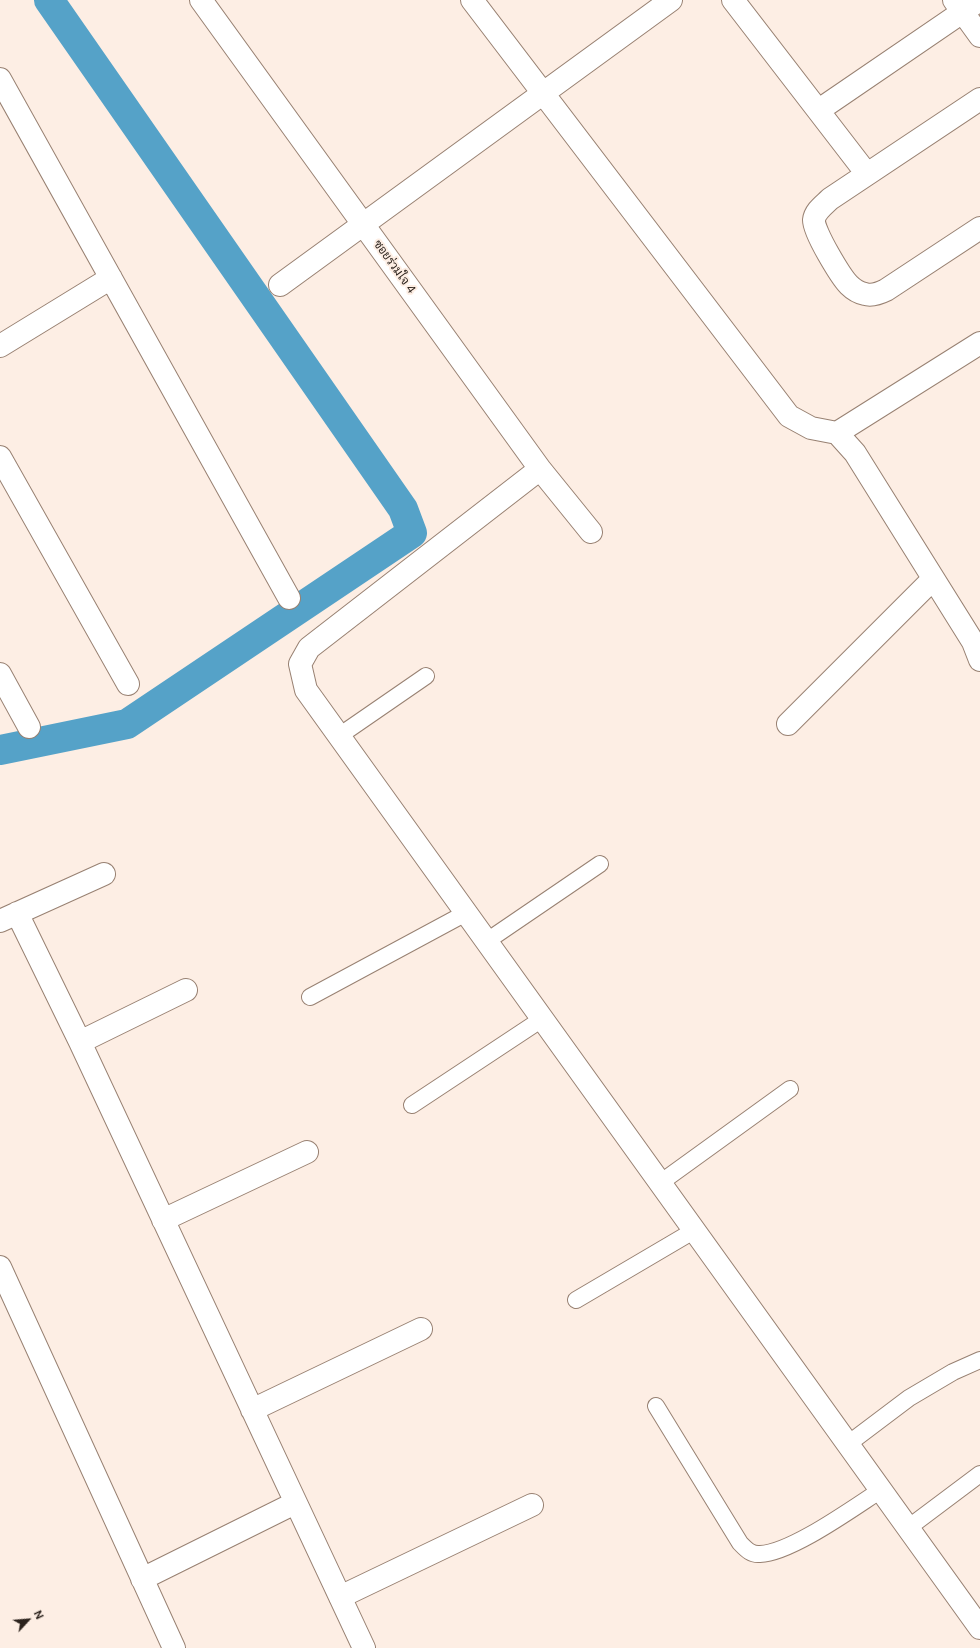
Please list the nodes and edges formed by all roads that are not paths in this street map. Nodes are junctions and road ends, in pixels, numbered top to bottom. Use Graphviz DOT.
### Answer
graph roads {
  1 [pos="201,0"];
  2 [pos="472,0"];
  3 [pos="671,0"];
  4 [pos="733,0"];
  5 [pos="966,4"];
  6 [pos="980,36"];
  7 [pos="0,80"];
  8 [pos="543,93"];
  9 [pos="980,99"];
  10 [pos="819,110"];
  11 [pos="868,174"];
  12 [pos="363,224"];
  13 [pos="980,228"];
  14 [pos="111,278"];
  15 [pos="280,285"];
  16 [pos="980,343"];
  17 [pos="0,346"];
  18 [pos="837,432"];
  19 [pos="0,457"];
  20 [pos="540,469"];
  21 [pos="591,532"];
  22 [pos="933,579"];
  23 [pos="289,598"];
  24 [pos="980,660"];
  25 [pos="0,674"];
  26 [pos="426,676"];
  27 [pos="128,684"];
  28 [pos="788,724"];
  29 [pos="29,727"];
  30 [pos="339,736"];
  31 [pos="600,864"];
  32 [pos="104,874"];
  33 [pos="466,912"];
  34 [pos="9,917"];
  35 [pos="487,941"];
  36 [pos="186,990"];
  37 [pos="310,997"];
  38 [pos="542,1019"];
  39 [pos="80,1042"];
  40 [pos="790,1089"];
  41 [pos="412,1105"];
  42 [pos="307,1152"];
  43 [pos="660,1183"];
  44 [pos="163,1220"];
  45 [pos="695,1230"];
  46 [pos="0,1267"];
  47 [pos="576,1300"];
  48 [pos="421,1329"];
  49 [pos="980,1360"];
  50 [pos="656,1406"];
  51 [pos="252,1410"];
  52 [pos="848,1444"];
  53 [pos="980,1474"];
  54 [pos="881,1490"];
  55 [pos="296,1503"];
  56 [pos="532,1505"];
  57 [pos="908,1528"];
  58 [pos="142,1579"];
  59 [pos="340,1597"];
  60 [pos="980,1628"];
  61 [pos="174,1648"];
  62 [pos="364,1648"];
  1 -- 12 [label="street, ซอยร่วมใจ 4"];
  2 -- 8 [label="street"];
  3 -- 8 [label="street"];
  4 -- 10 [label="street"];
  5 -- 6 [label="street"];
  5 -- 10 [label="street"];
  7 -- 14 [label="street"];
  8 -- 12 [label="street"];
  8 -- 18 [label="street"];
  9 -- 11 [label="street"];
  10 -- 11 [label="street"];
  11 -- 13 [label="street"];
  12 -- 15 [label="street"];
  12 -- 20 [label="street, ซอยร่วมใจ 4"];
  14 -- 17 [label="street"];
  14 -- 23 [label="street"];
  16 -- 18 [label="street"];
  18 -- 22 [label="street"];
  19 -- 27 [label="street"];
  20 -- 21 [label="street, ซอยร่วมใจ 4"];
  20 -- 30 [label="street"];
  22 -- 24 [label="street"];
  22 -- 28 [label="street"];
  25 -- 29 [label="street"];
  26 -- 30 [label="lane"];
  30 -- 33 [label="street"];
  31 -- 35 [label="lane"];
  32 -- 34 [label="street"];
  33 -- 35 [label="street"];
  33 -- 37 [label="lane"];
  34 -- 39 [label="street"];
  35 -- 38 [label="street"];
  36 -- 39 [label="street"];
  38 -- 41 [label="lane"];
  38 -- 43 [label="street"];
  39 -- 44 [label="street"];
  40 -- 43 [label="lane"];
  42 -- 44 [label="street"];
  43 -- 45 [label="street"];
  44 -- 51 [label="street"];
  45 -- 47 [label="lane"];
  45 -- 52 [label="street"];
  46 -- 58 [label="street"];
  48 -- 51 [label="street"];
  49 -- 52 [label="lane"];
  50 -- 54 [label="lane"];
  51 -- 55 [label="street"];
  52 -- 54 [label="street"];
  53 -- 57 [label="lane"];
  54 -- 57 [label="street"];
  55 -- 58 [label="street"];
  55 -- 59 [label="street"];
  56 -- 59 [label="street"];
  57 -- 60 [label="street"];
  58 -- 61 [label="street"];
  59 -- 62 [label="street"];
}
